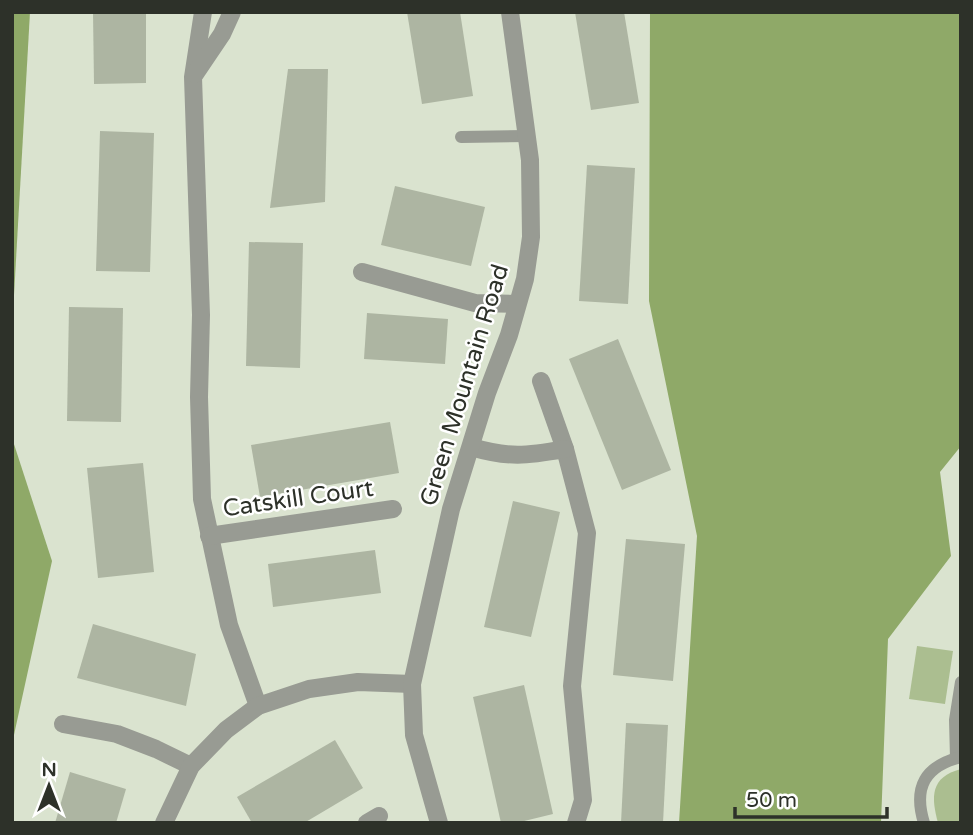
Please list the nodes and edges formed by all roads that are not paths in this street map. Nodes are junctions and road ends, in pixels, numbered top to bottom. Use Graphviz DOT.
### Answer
graph roads {
  1 [pos="203,12"];
  2 [pos="232,12"];
  3 [pos="510,12"];
  4 [pos="193,77"];
  5 [pos="527,135"];
  6 [pos="461,137"];
  7 [pos="362,272"];
  8 [pos="517,304"];
  9 [pos="541,381"];
  10 [pos="471,447"];
  11 [pos="565,449"];
  12 [pos="393,509"];
  13 [pos="209,536"];
  14 [pos="961,682"];
  15 [pos="412,684"];
  16 [pos="258,706"];
  17 [pos="63,724"];
  18 [pos="958,758"];
  19 [pos="191,766"];
  20 [pos="164,823"];
  21 [pos="439,823"];
  22 [pos="576,823"];
  23 [pos="924,823"];
  1 -- 4 [label="street"];
  2 -- 4 [label="street"];
  3 -- 5 [label="street, Green Mountain Road"];
  4 -- 13 [label="street"];
  5 -- 6 [label="lane"];
  5 -- 8 [label="street, Green Mountain Road"];
  7 -- 8 [label="street"];
  8 -- 10 [label="street, Green Mountain Road"];
  9 -- 11 [label="street"];
  10 -- 11 [label="street"];
  10 -- 15 [label="street, Green Mountain Road"];
  11 -- 22 [label="street"];
  12 -- 13 [label="street, Catskill Court"];
  13 -- 16 [label="street"];
  14 -- 18 [label="lane"];
  15 -- 16 [label="street"];
  15 -- 21 [label="street, Green Mountain Road"];
  16 -- 19 [label="street"];
  17 -- 19 [label="street"];
  18 -- 23 [label="lane"];
  19 -- 20 [label="street"];
}
